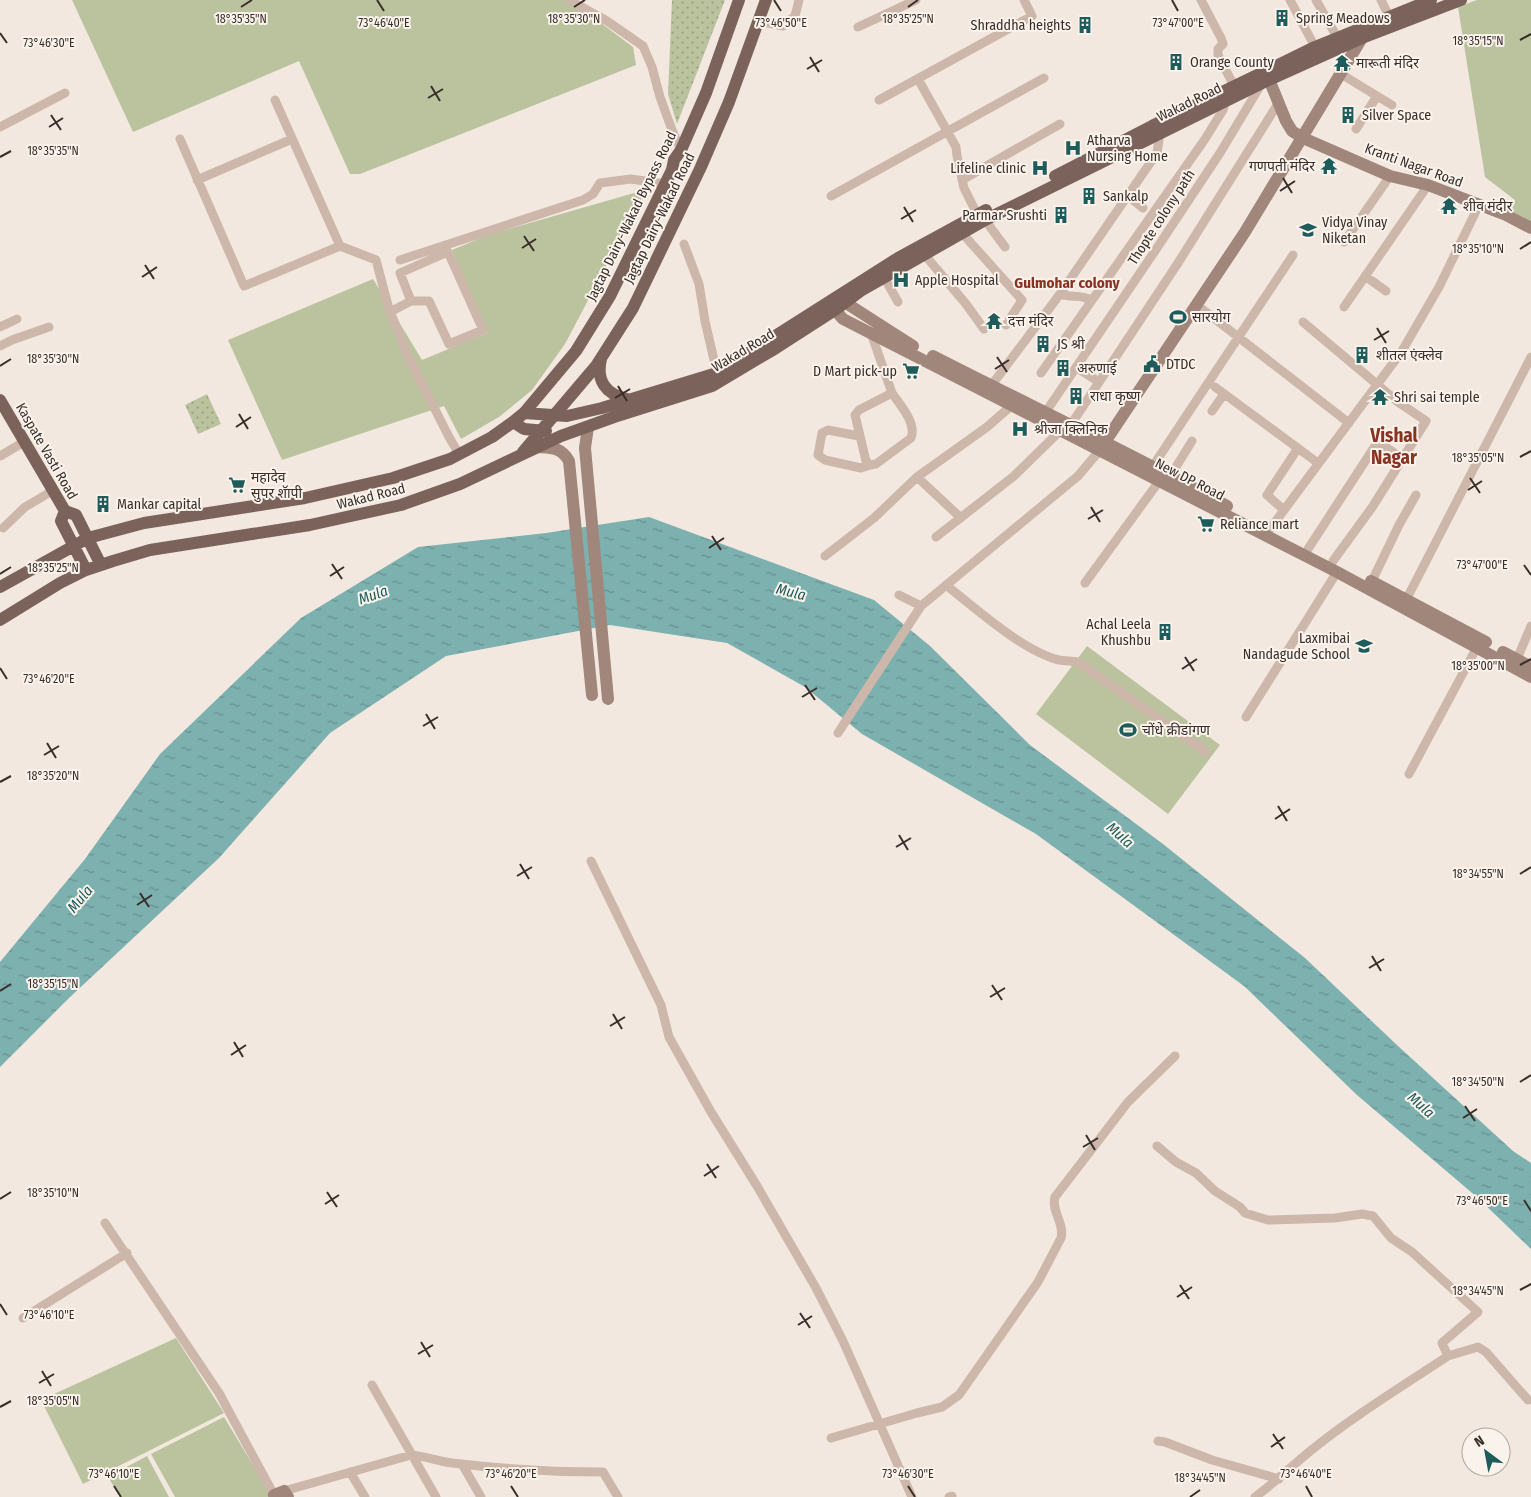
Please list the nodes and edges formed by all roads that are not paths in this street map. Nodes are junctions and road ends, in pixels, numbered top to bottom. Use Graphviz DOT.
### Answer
graph roads {
  1 [pos="569,0"];
  2 [pos="739,0"];
  3 [pos="766,0"];
  4 [pos="799,0"];
  5 [pos="916,0"];
  6 [pos="1024,0"];
  7 [pos="1202,0"];
  8 [pos="1290,0"];
  9 [pos="1316,0"];
  10 [pos="1381,0"];
  11 [pos="1461,0"];
  12 [pos="1434,3"];
  13 [pos="1389,16"];
  14 [pos="758,21"];
  15 [pos="858,27"];
  16 [pos="1361,33"];
  17 [pos="1336,38"];
  18 [pos="1315,47"];
  19 [pos="1341,74"];
  20 [pos="1044,78"];
  21 [pos="1266,78"];
  22 [pos="918,79"];
  23 [pos="1234,86"];
  24 [pos="65,93"];
  25 [pos="1377,96"];
  26 [pos="275,100"];
  27 [pos="879,100"];
  28 [pos="1226,100"];
  29 [pos="1278,102"];
  30 [pos="1392,105"];
  31 [pos="1060,124"];
  32 [pos="0,126"];
  33 [pos="1356,129"];
  34 [pos="949,131"];
  35 [pos="1158,134"];
  36 [pos="1303,138"];
  37 [pos="180,139"];
  38 [pos="292,139"];
  39 [pos="681,150"];
  40 [pos="1390,176"];
  41 [pos="197,180"];
  42 [pos="962,180"];
  43 [pos="665,184"];
  44 [pos="1428,185"];
  45 [pos="831,196"];
  46 [pos="1128,196"];
  47 [pos="1479,204"];
  48 [pos="1143,208"];
  49 [pos="981,219"];
  50 [pos="1531,228"];
  51 [pos="962,233"];
  52 [pos="1344,242"];
  53 [pos="684,244"];
  54 [pos="340,246"];
  55 [pos="1005,247"];
  56 [pos="924,254"];
  57 [pos="1293,255"];
  58 [pos="400,260"];
  59 [pos="1365,276"];
  60 [pos="884,277"];
  61 [pos="1386,292"];
  62 [pos="1060,294"];
  63 [pos="1091,300"];
  64 [pos="412,301"];
  65 [pos="898,302"];
  66 [pos="837,303"];
  67 [pos="1198,304"];
  68 [pos="1344,307"];
  69 [pos="390,312"];
  70 [pos="17,318"];
  71 [pos="1303,322"];
  72 [pos="1006,325"];
  73 [pos="0,327"];
  74 [pos="50,327"];
  75 [pos="984,329"];
  76 [pos="871,333"];
  77 [pos="1238,336"];
  78 [pos="0,346"];
  79 [pos="1531,357"];
  80 [pos="601,359"];
  81 [pos="1077,368"];
  82 [pos="717,373"];
  83 [pos="1041,373"];
  84 [pos="1099,382"];
  85 [pos="1378,384"];
  86 [pos="991,386"];
  87 [pos="1216,387"];
  88 [pos="892,392"];
  89 [pos="1224,394"];
  90 [pos="627,399"];
  91 [pos="1010,406"];
  92 [pos="2,409"];
  93 [pos="1212,411"];
  94 [pos="524,413"];
  95 [pos="1045,413"];
  96 [pos="553,416"];
  97 [pos="513,422"];
  98 [pos="1349,422"];
  99 [pos="588,427"];
  100 [pos="1065,428"];
  101 [pos="541,429"];
  102 [pos="571,433"];
  103 [pos="859,436"];
  104 [pos="1192,441"];
  105 [pos="24,442"];
  106 [pos="1103,446"];
  107 [pos="537,448"];
  108 [pos="1298,448"];
  109 [pos="459,454"];
  110 [pos="521,454"];
  111 [pos="0,456"];
  112 [pos="1403,459"];
  113 [pos="1318,462"];
  114 [pos="870,465"];
  115 [pos="1153,466"];
  116 [pos="917,478"];
  117 [pos="1165,478"];
  118 [pos="52,491"];
  119 [pos="1416,495"];
  120 [pos="1284,510"];
  121 [pos="65,511"];
  122 [pos="961,518"];
  123 [pos="4,528"];
  124 [pos="1270,529"];
  125 [pos="936,537"];
  126 [pos="88,538"];
  127 [pos="73,545"];
  128 [pos="1308,549"];
  129 [pos="825,556"];
  130 [pos="101,565"];
  131 [pos="1335,567"];
  132 [pos="86,570"];
  133 [pos="1372,581"];
  134 [pos="1084,583"];
  135 [pos="946,585"];
  136 [pos="0,587"];
  137 [pos="899,595"];
  138 [pos="1405,602"];
  139 [pos="921,606"];
  140 [pos="0,620"];
  141 [pos="1531,626"];
  142 [pos="1477,647"];
  143 [pos="1517,659"];
  144 [pos="1531,667"];
  145 [pos="1531,677"];
  146 [pos="592,695"];
  147 [pos="608,699"];
  148 [pos="1246,717"];
  149 [pos="838,733"];
  150 [pos="1206,752"];
  151 [pos="1409,774"];
  152 [pos="591,861"];
  153 [pos="1175,1056"];
  154 [pos="1157,1146"];
  155 [pos="105,1223"];
  156 [pos="127,1253"];
  157 [pos="23,1318"];
  158 [pos="1448,1356"];
  159 [pos="372,1385"];
  160 [pos="1528,1400"];
  161 [pos="880,1424"];
  162 [pos="831,1438"];
  163 [pos="1158,1441"];
  164 [pos="411,1455"];
  165 [pos="462,1464"];
  166 [pos="350,1472"];
  167 [pos="1279,1480"];
  168 [pos="280,1495"];
  169 [pos="365,1497"];
  170 [pos="436,1497"];
  171 [pos="482,1497"];
  172 [pos="618,1497"];
  173 [pos="912,1497"];
  174 [pos="1256,1497"];
  1 -- 39 [label="street"];
  2 -- 39 [label="main road, Jagtap Dairy-Wakad Bypass Road"];
  3 -- 14 [label="main road, Jagtap Dairy-Wakad Road"];
  4 -- 14 [label="street"];
  5 -- 15 [label="street"];
  6 -- 22 [label="street"];
  7 -- 23 [label="street"];
  8 -- 18 [label="street"];
  9 -- 17 [label="street"];
  10 -- 13 [label="street"];
  11 -- 12 [label="main road, Wakad Road"];
  12 -- 13 [label="main road, Wakad Road"];
  12 -- 16 [label="main road, Wakad Road"];
  13 -- 16 [label="main road, Wakad Road"];
  14 -- 80 [label="main road, Jagtap Dairy-Wakad Road"];
  16 -- 17 [label="main road, Wakad Road"];
  16 -- 19 [label="main road"];
  16 -- 21 [label="main road, Wakad Road"];
  17 -- 18 [label="main road, Wakad Road"];
  18 -- 21 [label="main road, Wakad Road"];
  19 -- 25 [label="street"];
  19 -- 36 [label="main road"];
  20 -- 34 [label="street"];
  21 -- 23 [label="main road, Wakad Road"];
  21 -- 28 [label="main road, Wakad Road"];
  21 -- 29 [label="main road"];
  21 -- 81 [label="street, Thopte colony path"];
  22 -- 27 [label="street"];
  22 -- 34 [label="street"];
  23 -- 49 [label="main road, Wakad Road"];
  24 -- 32 [label="street"];
  25 -- 30 [label="street"];
  25 -- 33 [label="street"];
  26 -- 38 [label="street"];
  28 -- 35 [label="main road, Wakad Road"];
  28 -- 63 [label="street"];
  29 -- 36 [label="main road"];
  29 -- 84 [label="street"];
  31 -- 42 [label="street"];
  34 -- 42 [label="street"];
  34 -- 45 [label="street"];
  35 -- 46 [label="street"];
  35 -- 49 [label="main road, Wakad Road"];
  36 -- 40 [label="main road, Kranti Nagar Road"];
  36 -- 67 [label="main road"];
  37 -- 41 [label="street"];
  38 -- 41 [label="street"];
  38 -- 54 [label="street"];
  39 -- 43 [label="main road, Jagtap Dairy-Wakad Bypass Road"];
  40 -- 44 [label="main road, Kranti Nagar Road"];
  40 -- 52 [label="street"];
  41 -- 54 [label="street"];
  42 -- 49 [label="street"];
  43 -- 58 [label="street"];
  43 -- 94 [label="main road, Jagtap Dairy-Wakad Bypass Road"];
  44 -- 47 [label="main road, Kranti Nagar Road"];
  44 -- 59 [label="street"];
  46 -- 48 [label="street"];
  46 -- 62 [label="street"];
  47 -- 50 [label="main road, Kranti Nagar Road"];
  47 -- 85 [label="street"];
  49 -- 51 [label="main road, Wakad Road"];
  49 -- 55 [label="street"];
  49 -- 66 [label="main road, Wakad Road"];
  51 -- 56 [label="main road, Wakad Road"];
  51 -- 72 [label="street"];
  53 -- 82 [label="street"];
  54 -- 69 [label="street"];
  56 -- 60 [label="main road, Wakad Road"];
  56 -- 75 [label="street"];
  57 -- 77 [label="street"];
  59 -- 61 [label="street"];
  59 -- 68 [label="street"];
  60 -- 65 [label="street"];
  60 -- 66 [label="main road, Wakad Road"];
  62 -- 63 [label="street"];
  62 -- 86 [label="street"];
  63 -- 83 [label="street"];
  64 -- 64 [label="street"];
  64 -- 69 [label="street"];
  66 -- 76 [label="main road, New DP Road"];
  66 -- 82 [label="main road, Wakad Road"];
  66 -- 86 [label="main road, New DP Road"];
  66 -- 99 [label="main road, Wakad Road"];
  67 -- 77 [label="street"];
  67 -- 106 [label="main road"];
  69 -- 109 [label="street"];
  70 -- 73 [label="street"];
  71 -- 85 [label="street"];
  74 -- 78 [label="street"];
  76 -- 88 [label="street"];
  76 -- 91 [label="main road, New DP Road"];
  77 -- 98 [label="street"];
  77 -- 115 [label="street"];
  79 -- 138 [label="street"];
  80 -- 90 [label="main road"];
  80 -- 96 [label="main road, Jagtap Dairy-Wakad Road"];
  81 -- 84 [label="street"];
  81 -- 95 [label="street, Thopte colony path"];
  82 -- 90 [label="main road, Wakad Road"];
  84 -- 100 [label="street"];
  85 -- 98 [label="street"];
  85 -- 112 [label="street"];
  86 -- 95 [label="main road, New DP Road"];
  87 -- 89 [label="street"];
  88 -- 103 [label="street"];
  88 -- 114 [label="street"];
  89 -- 93 [label="street"];
  89 -- 108 [label="street"];
  90 -- 96 [label="main road, Wakad Road"];
  91 -- 100 [label="main road, New DP Road"];
  91 -- 116 [label="street"];
  92 -- 105 [label="main road, Kaspate Vasti Road"];
  94 -- 96 [label="main road, Wakad Road"];
  94 -- 97 [label="main road, Jagtap Dairy-Wakad Bypass Road"];
  95 -- 100 [label="main road, New DP Road"];
  96 -- 101 [label="main road, Jagtap Dairy-Wakad Road"];
  97 -- 101 [label="main road"];
  97 -- 109 [label="main road, Wakad Road"];
  98 -- 113 [label="street"];
  99 -- 102 [label="main road, Wakad Road"];
  99 -- 147 [label="main road"];
  100 -- 106 [label="main road, New DP Road"];
  100 -- 122 [label="street"];
  101 -- 102 [label="main road"];
  101 -- 110 [label="main road, Jagtap Dairy-Wakad Road"];
  102 -- 107 [label="main road, Wakad Road"];
  103 -- 114 [label="street"];
  103 -- 114 [label="street"];
  104 -- 117 [label="street"];
  105 -- 111 [label="street"];
  105 -- 118 [label="main road, Kaspate Vasti Road"];
  106 -- 115 [label="main road, New DP Road"];
  106 -- 117 [label="main road, New DP Road"];
  106 -- 135 [label="street"];
  107 -- 110 [label="main road, Wakad Road"];
  107 -- 146 [label="main road"];
  108 -- 113 [label="street"];
  108 -- 120 [label="street"];
  109 -- 126 [label="main road, Wakad Road"];
  110 -- 130 [label="main road, Wakad Road"];
  112 -- 128 [label="street"];
  112 -- 131 [label="street"];
  113 -- 120 [label="street"];
  115 -- 117 [label="main road, New DP Road"];
  116 -- 122 [label="street"];
  116 -- 129 [label="street"];
  117 -- 124 [label="main road, New DP Road"];
  117 -- 131 [label="main road, New DP Road"];
  117 -- 134 [label="street"];
  118 -- 121 [label="main road, Kaspate Vasti Road"];
  118 -- 123 [label="street"];
  119 -- 133 [label="street"];
  120 -- 124 [label="street"];
  121 -- 126 [label="main road, Kaspate Vasti Road"];
  121 -- 127 [label="main road"];
  122 -- 125 [label="street"];
  124 -- 128 [label="main road, New DP Road"];
  126 -- 127 [label="main road, Wakad Road"];
  126 -- 130 [label="main road, Kaspate Vasti Road"];
  127 -- 132 [label="main road"];
  127 -- 136 [label="main road, Wakad Road"];
  128 -- 131 [label="main road, New DP Road"];
  130 -- 132 [label="main road, Wakad Road"];
  131 -- 133 [label="main road, New DP Road"];
  131 -- 138 [label="main road, New DP Road"];
  131 -- 148 [label="street"];
  132 -- 140 [label="main road, Wakad Road"];
  133 -- 138 [label="main road, New DP Road"];
  135 -- 139 [label="street"];
  135 -- 150 [label="street"];
  137 -- 139 [label="street"];
  138 -- 142 [label="main road, New DP Road"];
  138 -- 143 [label="main road, New DP Road"];
  139 -- 149 [label="street"];
  141 -- 143 [label="street"];
  142 -- 145 [label="main road, New DP Road"];
  142 -- 151 [label="street"];
  143 -- 144 [label="main road, New DP Road"];
  152 -- 161 [label="street"];
  153 -- 161 [label="street"];
  154 -- 158 [label="street"];
  155 -- 156 [label="street"];
  156 -- 157 [label="street"];
  156 -- 168 [label="street"];
  158 -- 160 [label="street"];
  158 -- 167 [label="street"];
  159 -- 164 [label="street"];
  161 -- 162 [label="street"];
  161 -- 173 [label="street"];
  163 -- 167 [label="street"];
  164 -- 165 [label="street"];
  164 -- 166 [label="street"];
  164 -- 170 [label="street"];
  165 -- 171 [label="street"];
  165 -- 172 [label="street"];
  166 -- 168 [label="street"];
  166 -- 169 [label="street"];
  167 -- 174 [label="street"];
}
